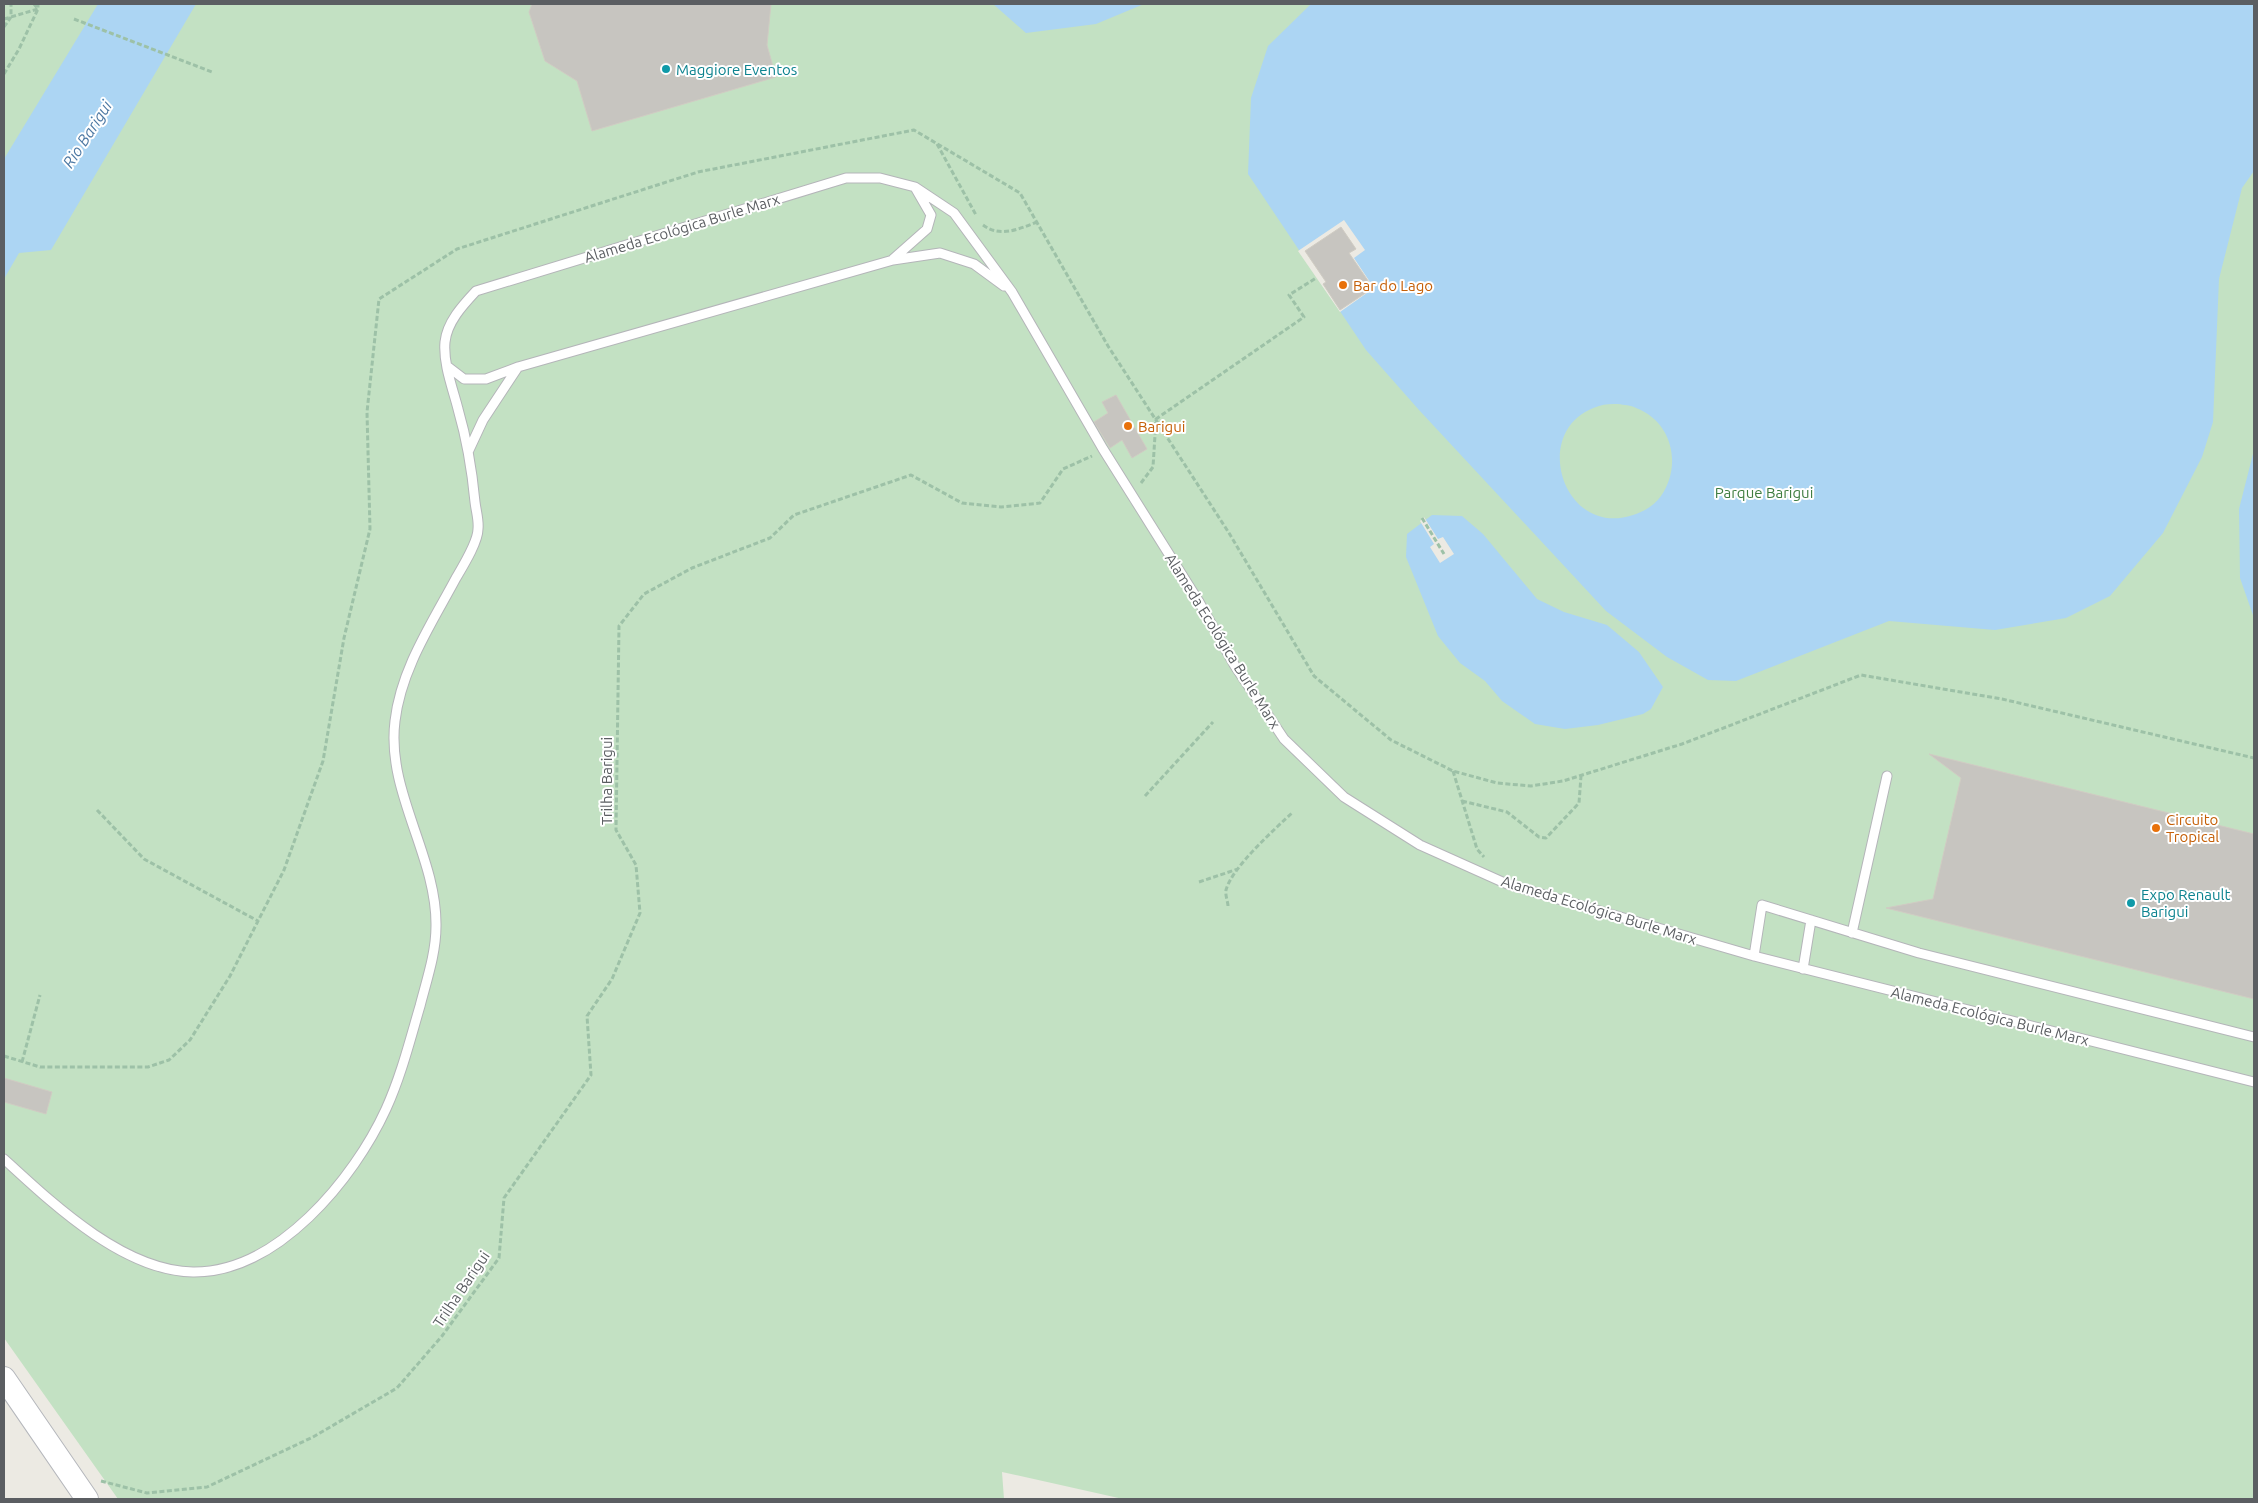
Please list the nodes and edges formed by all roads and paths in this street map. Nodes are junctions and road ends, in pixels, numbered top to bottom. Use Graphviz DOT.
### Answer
graph roads {
  1 [pos="11,4"];
  2 [pos="36,4"];
  3 [pos="38,9"];
  4 [pos="11,17"];
  5 [pos="4,19"];
  6 [pos="74,19"];
  7 [pos="4,27"];
  8 [pos="212,72"];
  9 [pos="4,74"];
  10 [pos="937,144"];
  11 [pos="915,187"];
  12 [pos="1037,222"];
  13 [pos="893,260"];
  14 [pos="1316,278"];
  15 [pos="1012,292"];
  16 [pos="447,366"];
  17 [pos="518,367"];
  18 [pos="1156,420"];
  19 [pos="1103,449"];
  20 [pos="470,450"];
  21 [pos="1132,496"];
  22 [pos="1422,518"];
  23 [pos="1444,554"];
  24 [pos="1213,722"];
  25 [pos="2254,758"];
  26 [pos="1453,771"];
  27 [pos="1581,776"];
  28 [pos="1888,776"];
  29 [pos="1145,796"];
  30 [pos="1462,800"];
  31 [pos="97,810"];
  32 [pos="1293,812"];
  33 [pos="1239,868"];
  34 [pos="1199,882"];
  35 [pos="1507,884"];
  36 [pos="1228,906"];
  37 [pos="1811,920"];
  38 [pos="258,921"];
  39 [pos="1852,933"];
  40 [pos="1754,956"];
  41 [pos="1804,969"];
  42 [pos="40,995"];
  43 [pos="2254,1037"];
  44 [pos="4,1056"];
  45 [pos="22,1062"];
  46 [pos="2254,1082"];
  47 [pos="4,1159"];
  48 [pos="4,1378"];
  49 [pos="69,1473"];
  50 [pos="88,1499"];
  1 -- 4 [label="path"];
  2 -- 3 [label="path"];
  3 -- 4 [label="path"];
  3 -- 9 [label="path"];
  4 -- 5 [label="path"];
  4 -- 7 [label="path"];
  6 -- 8 [label="path"];
  10 -- 12 [label="path"];
  10 -- 12 [label="path"];
  10 -- 38 [label="path"];
  11 -- 13 [label="lane"];
  11 -- 15 [label="lane, Alameda Ecológica Burle Marx"];
  11 -- 16 [label="lane, Alameda Ecológica Burle Marx"];
  12 -- 18 [label="path"];
  13 -- 15 [label="lane, Alameda Ecológica Burle Marx"];
  13 -- 17 [label="lane, Alameda Ecológica Burle Marx"];
  14 -- 18 [label="path"];
  15 -- 19 [label="lane, Alameda Ecológica Burle Marx"];
  16 -- 17 [label="lane"];
  16 -- 20 [label="lane, Alameda Ecológica Burle Marx"];
  17 -- 20 [label="lane, Alameda Ecológica Burle Marx"];
  18 -- 21 [label="path"];
  18 -- 26 [label="path"];
  19 -- 21 [label="lane, Alameda Ecológica Burle Marx"];
  19 -- 49 [label="path, Trilha Barigui"];
  20 -- 47 [label="lane, Alameda Ecológica Burle Marx"];
  21 -- 35 [label="lane, Alameda Ecológica Burle Marx"];
  22 -- 23 [label="path"];
  24 -- 29 [label="path"];
  25 -- 27 [label="path"];
  26 -- 27 [label="path"];
  26 -- 30 [label="path"];
  27 -- 30 [label="path"];
  28 -- 39 [label="lane"];
  30 -- 35 [label="path"];
  31 -- 38 [label="path"];
  32 -- 33 [label="path"];
  33 -- 34 [label="path"];
  33 -- 36 [label="path"];
  35 -- 40 [label="lane, Alameda Ecológica Burle Marx"];
  37 -- 39 [label="lane"];
  37 -- 40 [label="lane"];
  37 -- 41 [label="lane"];
  38 -- 45 [label="path"];
  39 -- 43 [label="lane"];
  40 -- 41 [label="lane, Alameda Ecológica Burle Marx"];
  41 -- 46 [label="lane, Alameda Ecológica Burle Marx"];
  42 -- 45 [label="path"];
  44 -- 45 [label="path"];
  48 -- 49 [label="main road"];
  49 -- 50 [label="main road"];
}
